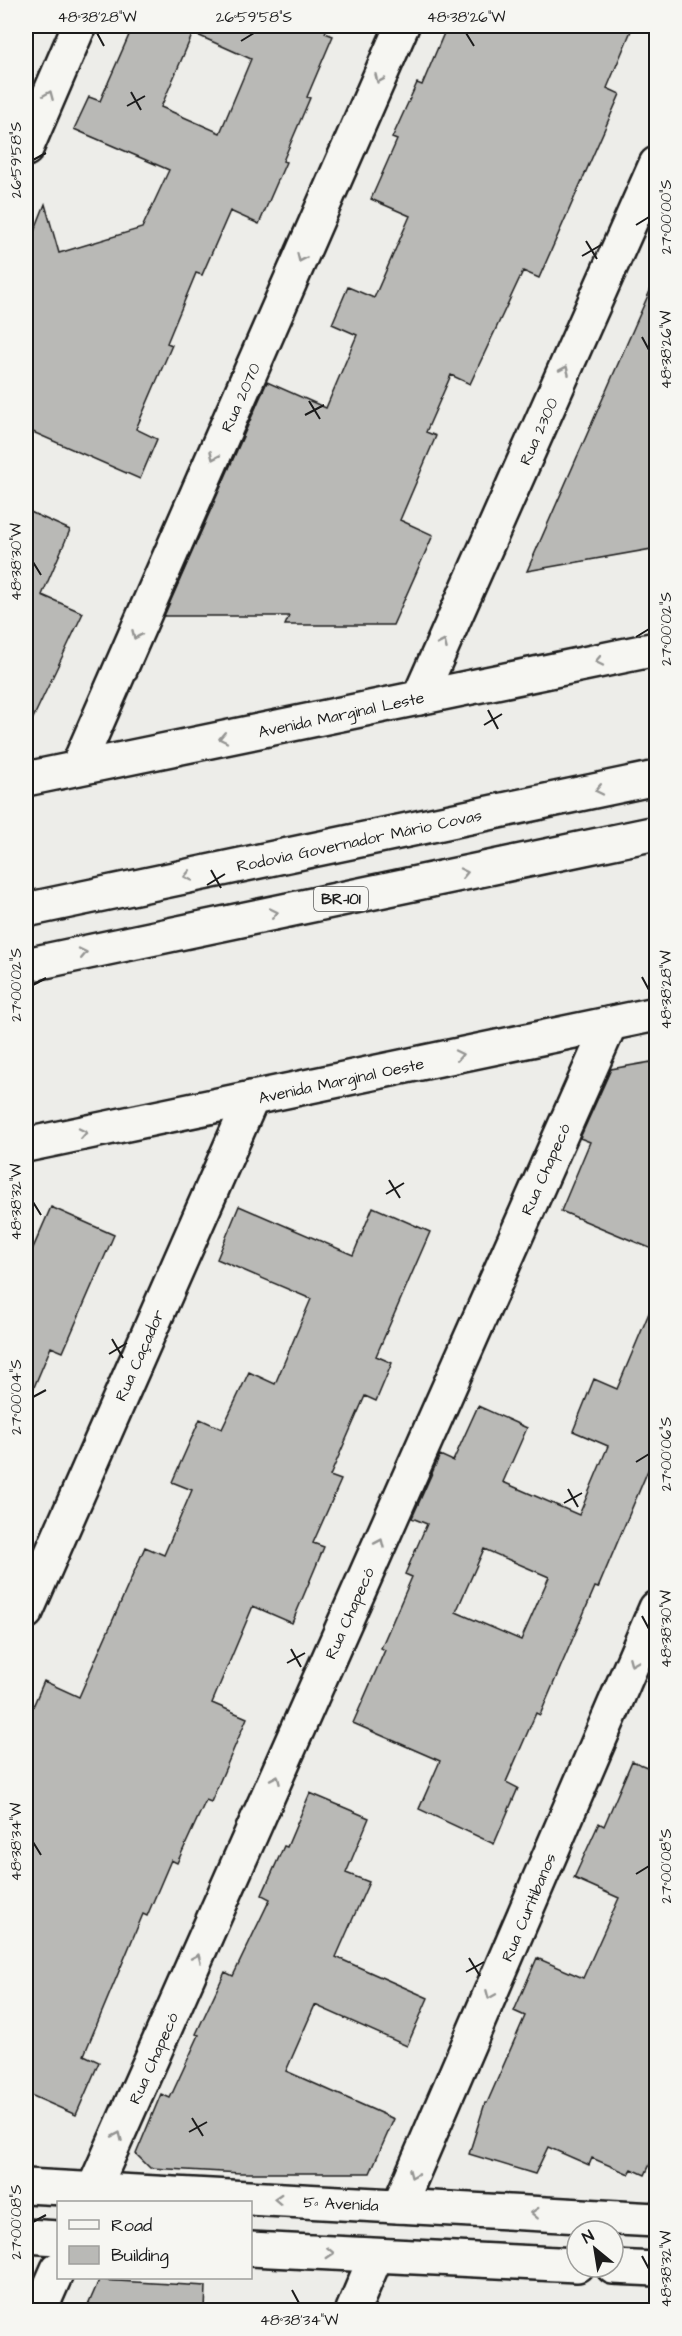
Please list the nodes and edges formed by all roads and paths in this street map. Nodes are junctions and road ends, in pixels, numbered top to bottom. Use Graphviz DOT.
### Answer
graph roads {
  1 [pos="79,26"];
  2 [pos="402,26"];
  3 [pos="26,149"];
  4 [pos="657,164"];
  5 [pos="657,649"];
  6 [pos="419,698"];
  7 [pos="77,768"];
  8 [pos="657,778"];
  9 [pos="26,779"];
  10 [pos="657,833"];
  11 [pos="26,910"];
  12 [pos="26,965"];
  13 [pos="657,1014"];
  14 [pos="610,1024"];
  15 [pos="252,1098"];
  16 [pos="26,1145"];
  17 [pos="657,1608"];
  18 [pos="26,1612"];
  19 [pos="26,2186"];
  20 [pos="91,2196"];
  21 [pos="245,2201"];
  22 [pos="252,2201"];
  23 [pos="399,2206"];
  24 [pos="657,2220"];
  25 [pos="26,2236"];
  26 [pos="57,2238"];
  27 [pos="252,2249"];
  28 [pos="376,2256"];
  29 [pos="565,2264"];
  30 [pos="625,2268"];
  31 [pos="657,2269"];
  32 [pos="57,2271"];
  33 [pos="40,2310"];
  34 [pos="353,2310"];
  3 -- 1 [label="main road, one-way"];
  2 -- 7 [label="main road, Rua 2070, one-way"];
  6 -- 4 [label="main road, Rua 2300, one-way"];
  5 -- 6 [label="main road, Avenida Marginal Leste, one-way"];
  6 -- 7 [label="main road, Avenida Marginal Leste, one-way"];
  7 -- 9 [label="main road, Avenida Marginal Leste"];
  8 -- 11 [label="main road, Rodovia Governador Mário Covas, one-way"];
  12 -- 10 [label="main road, BR-101, one-way"];
  13 -- 14 [label="main road, Avenida Marginal Oeste"];
  15 -- 14 [label="main road, Avenida Marginal Oeste, one-way"];
  20 -- 14 [label="main road, Rua Chapecó, one-way"];
  16 -- 15 [label="main road, Avenida Marginal Oeste, one-way"];
  15 -- 18 [label="main road, Rua Caçador"];
  17 -- 23 [label="main road, Rua Curitibanos, one-way"];
  19 -- 20 [label="main road, 5ª Avenida"];
  21 -- 20 [label="main road, 5ª Avenida, one-way"];
  23 -- 22 [label="main road, 5ª Avenida, one-way"];
  24 -- 23 [label="main road, 5ª Avenida, one-way"];
  25 -- 26 [label="main road"];
  27 -- 28 [label="main road, one-way"];
  28 -- 29 [label="main road"];
  28 -- 34 [label="main road"];
  30 -- 31 [label="main road"];
  32 -- 33 [label="main road"];
}
